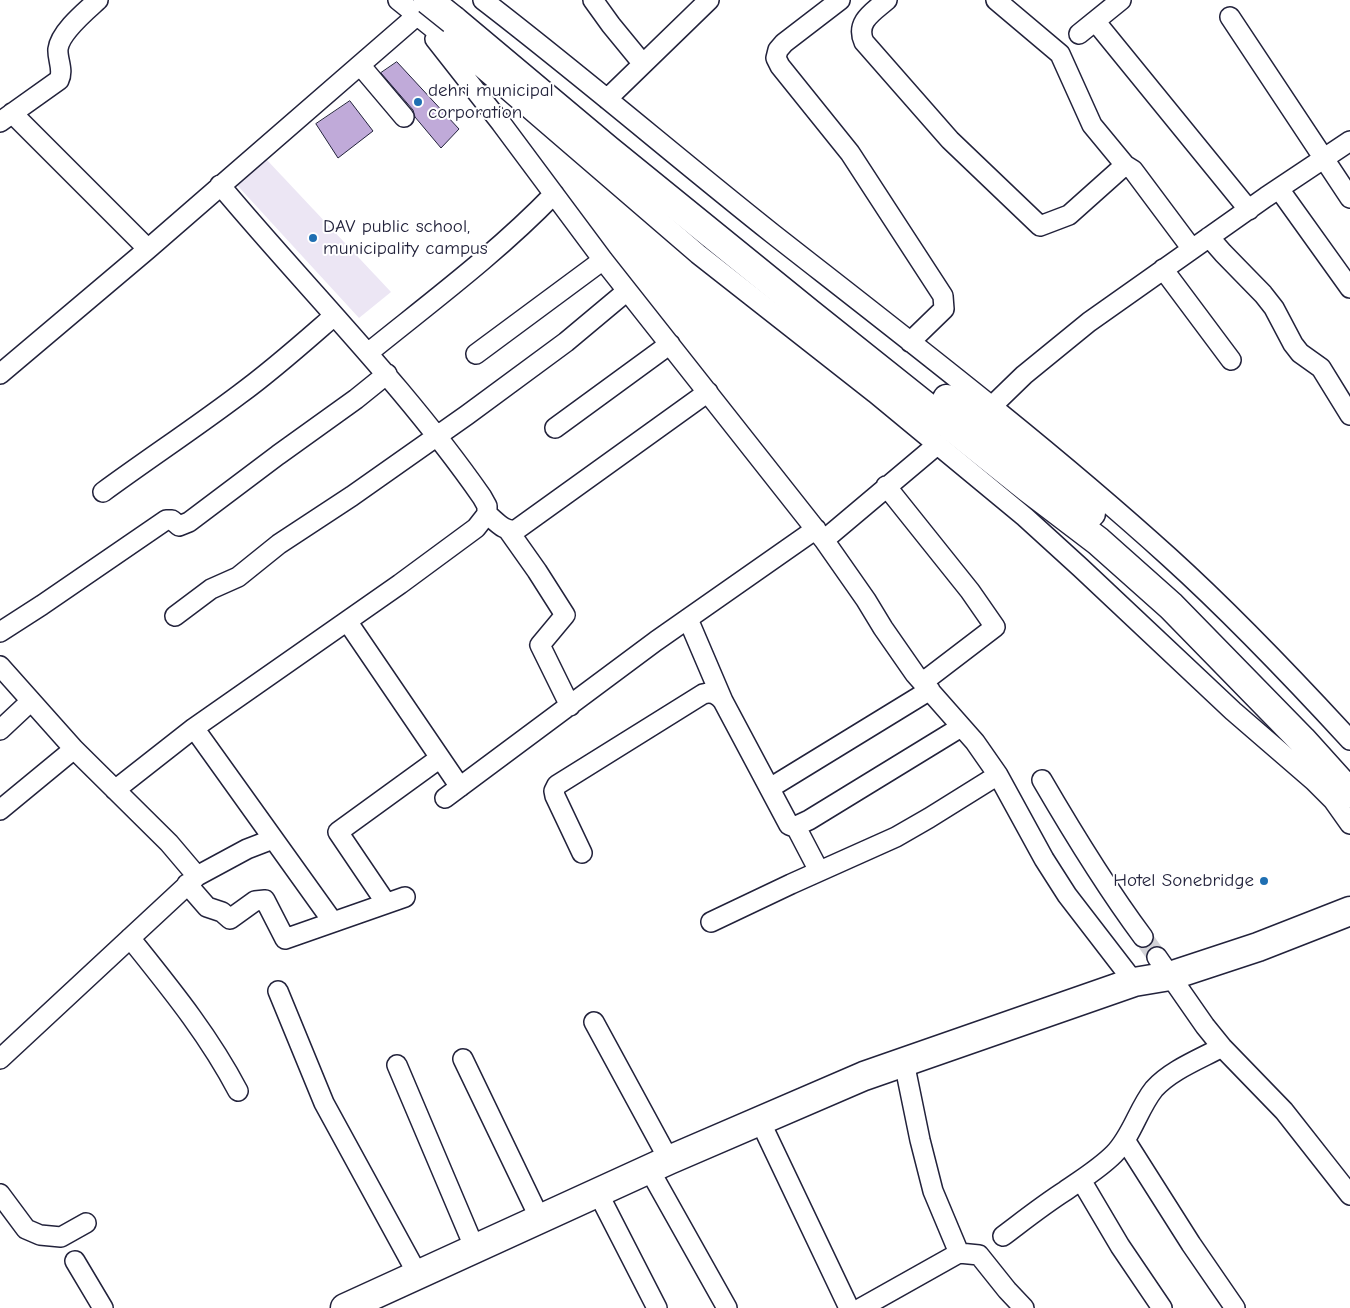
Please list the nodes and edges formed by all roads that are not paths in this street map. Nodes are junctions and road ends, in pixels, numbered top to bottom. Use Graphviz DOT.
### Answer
graph roads {
  1 [pos="98,0"];
  2 [pos="398,0"];
  3 [pos="593,0"];
  4 [pos="709,0"];
  5 [pos="840,0"];
  6 [pos="886,0"];
  7 [pos="996,0"];
  8 [pos="1120,0"];
  9 [pos="425,5"];
  10 [pos="464,6"];
  11 [pos="1230,16"];
  12 [pos="1095,21"];
  13 [pos="1079,34"];
  14 [pos="642,64"];
  15 [pos="360,65"];
  16 [pos="608,99"];
  17 [pos="6,118"];
  18 [pos="404,118"];
  19 [pos="1350,141"];
  20 [pos="1324,159"];
  21 [pos="1125,165"];
  22 [pos="220,185"];
  23 [pos="1279,189"];
  24 [pos="554,194"];
  25 [pos="1350,198"];
  26 [pos="1249,210"];
  27 [pos="1209,237"];
  28 [pos="148,249"];
  29 [pos="1192,249"];
  30 [pos="602,260"];
  31 [pos="1163,269"];
  32 [pos="1350,288"];
  33 [pos="627,291"];
  34 [pos="334,316"];
  35 [pos="910,342"];
  36 [pos="670,344"];
  37 [pos="368,353"];
  38 [pos="476,354"];
  39 [pos="1231,360"];
  40 [pos="0,374"];
  41 [pos="387,374"];
  42 [pos="708,392"];
  43 [pos="991,407"];
  44 [pos="1350,415"];
  45 [pos="555,428"];
  46 [pos="438,435"];
  47 [pos="938,444"];
  48 [pos="886,486"];
  49 [pos="104,492"];
  50 [pos="488,514"];
  51 [pos="508,530"];
  52 [pos="820,535"];
  53 [pos="175,616"];
  54 [pos="688,618"];
  55 [pos="347,621"];
  56 [pos="0,632"];
  57 [pos="0,666"];
  58 [pos="926,686"];
  59 [pos="31,701"];
  60 [pos="723,701"];
  61 [pos="570,706"];
  62 [pos="961,727"];
  63 [pos="194,728"];
  64 [pos="0,730"];
  65 [pos="1350,740"];
  66 [pos="74,749"];
  67 [pos="440,758"];
  68 [pos="1350,766"];
  69 [pos="998,775"];
  70 [pos="1042,780"];
  71 [pos="460,786"];
  72 [pos="770,788"];
  73 [pos="115,790"];
  74 [pos="1350,793"];
  75 [pos="445,798"];
  76 [pos="0,810"];
  77 [pos="1350,824"];
  78 [pos="796,827"];
  79 [pos="273,839"];
  80 [pos="582,853"];
  81 [pos="819,871"];
  82 [pos="192,880"];
  83 [pos="405,897"];
  84 [pos="386,903"];
  85 [pos="1350,911"];
  86 [pos="333,922"];
  87 [pos="711,922"];
  88 [pos="1143,937"];
  89 [pos="130,938"];
  90 [pos="1163,967"];
  91 [pos="1134,982"];
  92 [pos="278,991"];
  93 [pos="594,1022"];
  94 [pos="1222,1047"];
  95 [pos="0,1059"];
  96 [pos="463,1059"];
  97 [pos="904,1062"];
  98 [pos="397,1064"];
  99 [pos="238,1091"];
  100 [pos="760,1121"];
  101 [pos="1125,1140"];
  102 [pos="659,1165"];
  103 [pos="1081,1180"];
  104 [pos="598,1193"];
  105 [pos="0,1194"];
  106 [pos="1350,1195"];
  107 [pos="540,1219"];
  108 [pos="86,1223"];
  109 [pos="1003,1236"];
  110 [pos="475,1249"];
  111 [pos="959,1254"];
  112 [pos="75,1261"];
  113 [pos="418,1274"];
  114 [pos="103,1308"];
  115 [pos="345,1308"];
  116 [pos="657,1308"];
  117 [pos="727,1308"];
  118 [pos="849,1308"];
  119 [pos="862,1308"];
  120 [pos="1024,1308"];
  121 [pos="1162,1308"];
  122 [pos="1235,1308"];
  1 -- 17 [label="street"];
  2 -- 9 [label="street"];
  3 -- 14 [label="street"];
  4 -- 14 [label="street"];
  5 -- 35 [label="street"];
  6 -- 21 [label="street"];
  7 -- 21 [label="street"];
  8 -- 12 [label="street"];
  9 -- 10 [label="highway, bridge"];
  9 -- 15 [label="street"];
  9 -- 24 [label="street"];
  9 -- 47 [label="street"];
  10 -- 16 [label="street"];
  10 -- 68 [label="highway"];
  10 -- 74 [label="highway"];
  11 -- 20 [label="street"];
  12 -- 13 [label="street"];
  12 -- 26 [label="street"];
  14 -- 16 [label="street"];
  15 -- 18 [label="street"];
  15 -- 22 [label="street"];
  16 -- 35 [label="street"];
  17 -- 28 [label="street"];
  19 -- 20 [label="street"];
  20 -- 23 [label="street"];
  20 -- 25 [label="street"];
  21 -- 29 [label="street"];
  22 -- 28 [label="street"];
  22 -- 34 [label="street"];
  23 -- 26 [label="street"];
  23 -- 32 [label="street"];
  24 -- 30 [label="street"];
  24 -- 37 [label="street"];
  26 -- 27 [label="street"];
  27 -- 29 [label="street"];
  27 -- 44 [label="street"];
  28 -- 40 [label="street"];
  29 -- 31 [label="street"];
  30 -- 33 [label="street"];
  30 -- 38 [label="street"];
  31 -- 39 [label="street"];
  31 -- 43 [label="street"];
  33 -- 36 [label="street"];
  33 -- 46 [label="street"];
  34 -- 37 [label="street"];
  34 -- 49 [label="street"];
  35 -- 43 [label="street"];
  36 -- 42 [label="street"];
  36 -- 45 [label="street"];
  37 -- 41 [label="street"];
  41 -- 46 [label="street"];
  41 -- 56 [label="street"];
  42 -- 51 [label="street"];
  42 -- 52 [label="street"];
  43 -- 65 [label="street"];
  46 -- 50 [label="street"];
  46 -- 53 [label="street"];
  47 -- 48 [label="street"];
  47 -- 77 [label="street"];
  48 -- 52 [label="street"];
  48 -- 58 [label="street"];
  50 -- 51 [label="street"];
  50 -- 55 [label="street"];
  51 -- 61 [label="street"];
  52 -- 54 [label="street"];
  52 -- 58 [label="street"];
  54 -- 60 [label="street"];
  54 -- 61 [label="street"];
  55 -- 63 [label="street"];
  55 -- 67 [label="street"];
  57 -- 59 [label="street"];
  58 -- 62 [label="street"];
  58 -- 72 [label="street"];
  59 -- 64 [label="street"];
  59 -- 66 [label="street"];
  60 -- 72 [label="street"];
  60 -- 80 [label="street"];
  61 -- 71 [label="street"];
  62 -- 69 [label="street"];
  62 -- 78 [label="street"];
  63 -- 73 [label="street"];
  63 -- 79 [label="street"];
  66 -- 73 [label="street"];
  66 -- 76 [label="street"];
  67 -- 71 [label="street"];
  67 -- 84 [label="street"];
  69 -- 81 [label="street"];
  69 -- 91 [label="street"];
  70 -- 88 [label="street"];
  71 -- 75 [label="street"];
  72 -- 78 [label="street"];
  73 -- 82 [label="street"];
  78 -- 81 [label="street"];
  79 -- 82 [label="street"];
  79 -- 86 [label="street"];
  81 -- 87 [label="street"];
  82 -- 86 [label="street"];
  82 -- 89 [label="street"];
  83 -- 84 [label="street"];
  84 -- 86 [label="street"];
  85 -- 90 [label="highway"];
  89 -- 95 [label="street"];
  89 -- 99 [label="street"];
  90 -- 91 [label="highway"];
  90 -- 94 [label="street"];
  91 -- 97 [label="highway"];
  92 -- 113 [label="street"];
  93 -- 102 [label="street"];
  94 -- 101 [label="street"];
  94 -- 106 [label="street"];
  96 -- 107 [label="street"];
  97 -- 100 [label="highway"];
  97 -- 111 [label="street"];
  98 -- 110 [label="street"];
  100 -- 102 [label="highway"];
  100 -- 118 [label="street"];
  101 -- 103 [label="street"];
  101 -- 122 [label="street"];
  102 -- 104 [label="highway"];
  102 -- 117 [label="street"];
  103 -- 109 [label="street"];
  103 -- 121 [label="street"];
  104 -- 107 [label="highway"];
  104 -- 116 [label="street"];
  105 -- 108 [label="street"];
  107 -- 110 [label="highway"];
  110 -- 113 [label="highway"];
  111 -- 119 [label="street"];
  111 -- 120 [label="street"];
  112 -- 114 [label="street"];
  113 -- 115 [label="highway"];
}
